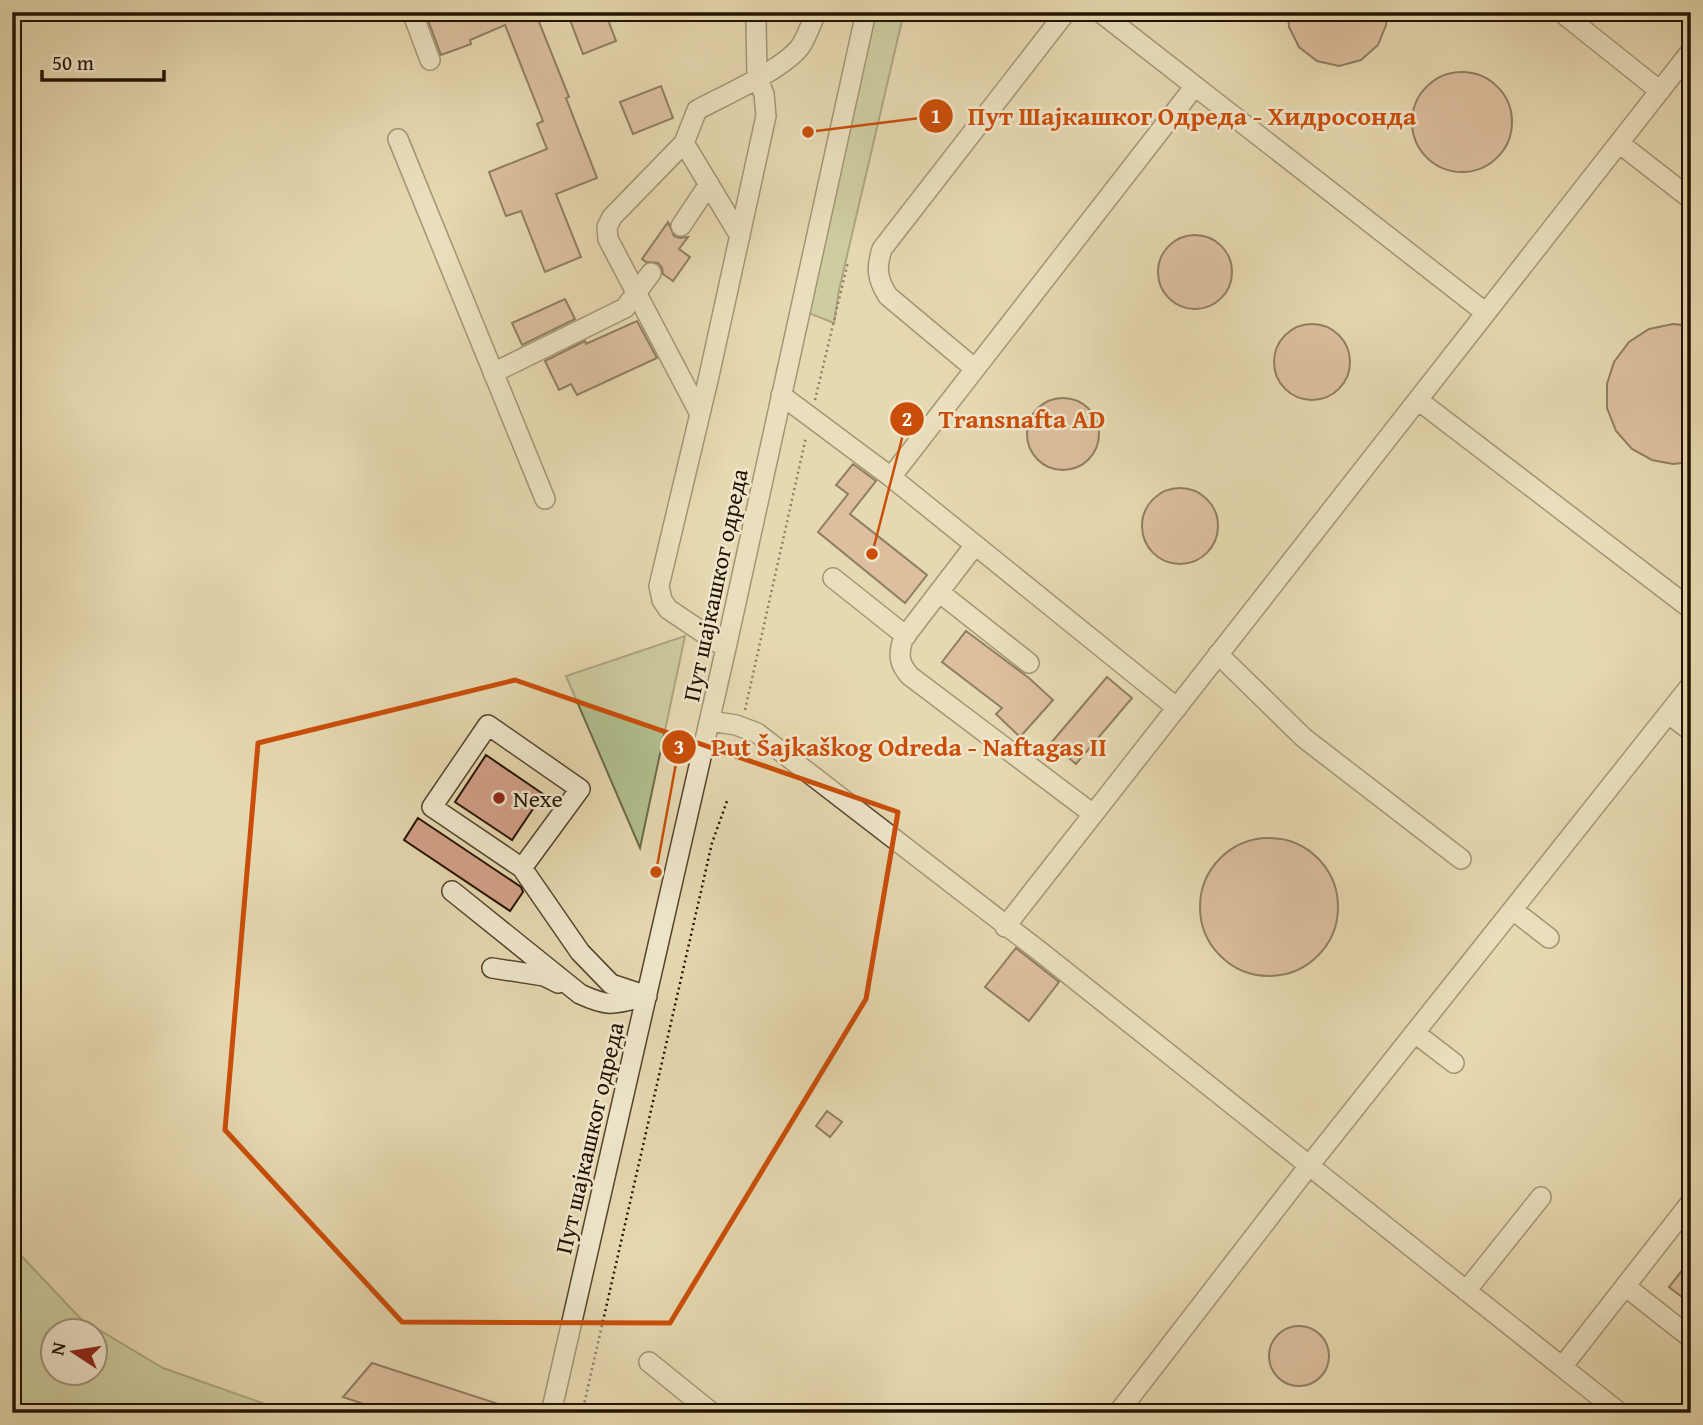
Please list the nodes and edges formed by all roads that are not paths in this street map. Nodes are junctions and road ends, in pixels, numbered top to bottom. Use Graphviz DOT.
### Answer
graph roads {
  1 [pos="412,12"];
  2 [pos="753,12"];
  3 [pos="816,12"];
  4 [pos="866,12"];
  5 [pos="1066,12"];
  6 [pos="1100,12"];
  7 [pos="1560,12"];
  8 [pos="1691,51"];
  9 [pos="430,60"];
  10 [pos="757,77"];
  11 [pos="1195,86"];
  12 [pos="1660,91"];
  13 [pos="398,139"];
  14 [pos="684,143"];
  15 [pos="1619,144"];
  16 [pos="709,184"];
  17 [pos="1691,199"];
  18 [pos="681,226"];
  19 [pos="740,236"];
  20 [pos="651,273"];
  21 [pos="636,295"];
  22 [pos="1486,313"];
  23 [pos="974,368"];
  24 [pos="493,373"];
  25 [pos="709,376"];
  26 [pos="681,380"];
  27 [pos="781,395"];
  28 [pos="1418,400"];
  29 [pos="700,414"];
  30 [pos="891,477"];
  31 [pos="545,499"];
  32 [pos="975,545"];
  33 [pos="833,578"];
  34 [pos="939,592"];
  35 [pos="1691,609"];
  36 [pos="906,636"];
  37 [pos="726,648"];
  38 [pos="1218,654"];
  39 [pos="1029,663"];
  40 [pos="1691,685"];
  41 [pos="1177,708"];
  42 [pos="1669,714"];
  43 [pos="710,721"];
  44 [pos="1691,731"];
  45 [pos="1093,814"];
  46 [pos="1461,859"];
  47 [pos="522,868"];
  48 [pos="452,891"];
  49 [pos="1513,910"];
  50 [pos="1005,927"];
  51 [pos="1549,939"];
  52 [pos="492,968"];
  53 [pos="580,994"];
  54 [pos="647,996"];
  55 [pos="1415,1033"];
  56 [pos="1454,1063"];
  57 [pos="1308,1167"];
  58 [pos="1541,1197"];
  59 [pos="1691,1202"];
  60 [pos="1625,1286"];
  61 [pos="1466,1291"];
  62 [pos="1691,1338"];
  63 [pos="649,1362"];
  64 [pos="1562,1367"];
  65 [pos="551,1413"];
  66 [pos="712,1413"];
  67 [pos="1118,1413"];
  68 [pos="1620,1413"];
  1 -- 9 [label="street"];
  2 -- 10 [label="street"];
  3 -- 10 [label="street"];
  4 -- 27 [label="street, Пут шајкашког одреда"];
  5 -- 23 [label="street"];
  6 -- 11 [label="street"];
  7 -- 12 [label="street"];
  8 -- 12 [label="street"];
  10 -- 14 [label="street"];
  10 -- 19 [label="street"];
  11 -- 22 [label="street"];
  11 -- 23 [label="street"];
  12 -- 15 [label="street"];
  13 -- 24 [label="street"];
  14 -- 16 [label="street"];
  14 -- 21 [label="street"];
  15 -- 17 [label="street"];
  15 -- 22 [label="street"];
  16 -- 18 [label="street"];
  16 -- 19 [label="street"];
  19 -- 25 [label="street"];
  20 -- 21 [label="street"];
  21 -- 24 [label="street"];
  21 -- 26 [label="street"];
  22 -- 28 [label="street"];
  23 -- 30 [label="street"];
  24 -- 31 [label="street"];
  25 -- 26 [label="street"];
  25 -- 29 [label="street"];
  26 -- 29 [label="street"];
  27 -- 30 [label="street"];
  27 -- 37 [label="street, Пут шајкашког одреда"];
  28 -- 35 [label="street"];
  28 -- 38 [label="street"];
  29 -- 37 [label="street"];
  30 -- 32 [label="street"];
  32 -- 34 [label="street"];
  32 -- 41 [label="street"];
  33 -- 36 [label="street"];
  34 -- 36 [label="street"];
  34 -- 39 [label="street"];
  36 -- 45 [label="street"];
  37 -- 43 [label="street, Пут шајкашког одреда"];
  38 -- 41 [label="street"];
  38 -- 46 [label="street"];
  40 -- 42 [label="street"];
  41 -- 45 [label="street"];
  42 -- 44 [label="street"];
  42 -- 49 [label="street"];
  43 -- 50 [label="street"];
  43 -- 54 [label="street, Пут шајкашког одреда"];
  45 -- 50 [label="street"];
  47 -- 47 [label="street"];
  47 -- 54 [label="street"];
  48 -- 53 [label="street"];
  49 -- 51 [label="street"];
  49 -- 55 [label="street"];
  50 -- 57 [label="street"];
  52 -- 53 [label="street"];
  53 -- 54 [label="street"];
  54 -- 65 [label="street, Пут шајкашког одреда"];
  55 -- 56 [label="street"];
  55 -- 57 [label="street"];
  57 -- 61 [label="street"];
  57 -- 67 [label="street"];
  58 -- 61 [label="street"];
  59 -- 60 [label="street"];
  60 -- 62 [label="street"];
  60 -- 64 [label="street"];
  61 -- 64 [label="street"];
  63 -- 66 [label="street"];
  64 -- 68 [label="street"];
}
